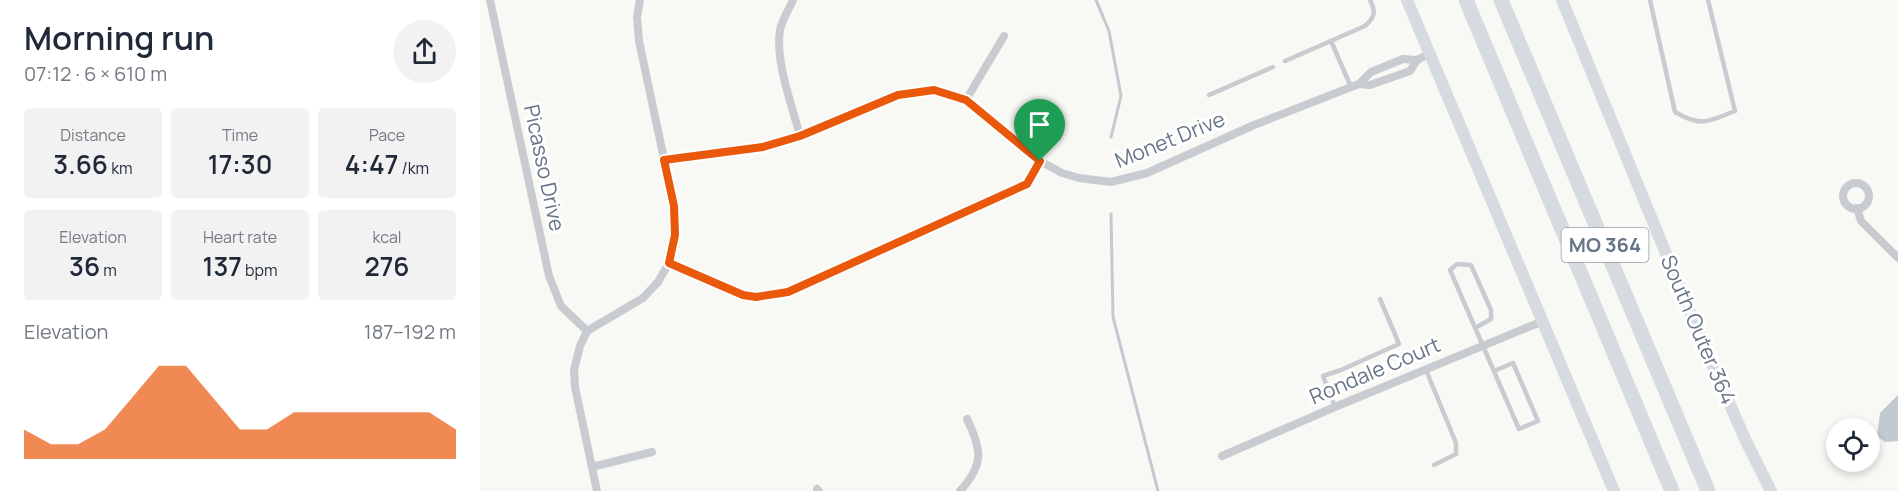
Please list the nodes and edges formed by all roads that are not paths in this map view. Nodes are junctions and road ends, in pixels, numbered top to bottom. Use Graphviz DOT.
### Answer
graph roads {
  1 [pos="490,0"];
  2 [pos="640,0"];
  3 [pos="793,0"];
  4 [pos="1371,0"];
  5 [pos="1407,0"];
  6 [pos="1466,0"];
  7 [pos="1501,0"];
  8 [pos="1562,0"];
  9 [pos="1650,0"];
  10 [pos="1708,0"];
  11 [pos="1004,36"];
  12 [pos="1331,41"];
  13 [pos="1429,54"];
  14 [pos="1417,60"];
  15 [pos="1285,61"];
  16 [pos="1273,67"];
  17 [pos="1355,86"];
  18 [pos="1209,95"];
  19 [pos="966,100"];
  20 [pos="800,136"];
  21 [pos="664,160"];
  22 [pos="1040,161"];
  23 [pos="1857,208"];
  24 [pos="1898,258"];
  25 [pos="669,263"];
  26 [pos="1380,299"];
  27 [pos="1543,321"];
  28 [pos="1475,328"];
  29 [pos="587,331"];
  30 [pos="1483,346"];
  31 [pos="1426,370"];
  32 [pos="1494,371"];
  33 [pos="1335,407"];
  34 [pos="967,419"];
  35 [pos="652,452"];
  36 [pos="1222,456"];
  37 [pos="1434,465"];
  38 [pos="592,467"];
  39 [pos="597,491"];
  40 [pos="960,491"];
  41 [pos="1614,491"];
  42 [pos="1672,491"];
  43 [pos="1708,491"];
  44 [pos="1772,491"];
  1 -- 29 [label="street, Picasso Drive"];
  2 -- 21 [label="street"];
  3 -- 20 [label="street"];
  4 -- 12 [label="lane"];
  5 -- 13 [label="main road"];
  6 -- 42 [label="highway, MO 364"];
  7 -- 43 [label="highway, MO 364"];
  8 -- 44 [label="main road, South Outer 364"];
  9 -- 10 [label="lane"];
  11 -- 19 [label="street"];
  12 -- 15 [label="lane"];
  12 -- 17 [label="lane"];
  13 -- 14 [label="street, Monet Drive"];
  13 -- 27 [label="main road"];
  14 -- 17 [label="street, Monet Drive"];
  14 -- 17 [label="street, Monet Drive"];
  16 -- 18 [label="lane"];
  17 -- 22 [label="street, Monet Drive"];
  19 -- 20 [label="street, Monet Drive"];
  19 -- 22 [label="street, Monet Drive"];
  20 -- 21 [label="street, Monet Drive"];
  21 -- 25 [label="street"];
  22 -- 25 [label="street"];
  23 -- 24 [label="street"];
  25 -- 29 [label="street"];
  26 -- 33 [label="lane"];
  27 -- 30 [label="street, Rondale Court"];
  27 -- 41 [label="main road"];
  28 -- 28 [label="lane"];
  28 -- 30 [label="lane"];
  29 -- 38 [label="street"];
  30 -- 31 [label="street, Rondale Court"];
  30 -- 32 [label="lane"];
  31 -- 33 [label="street, Rondale Court"];
  31 -- 37 [label="lane"];
  32 -- 32 [label="lane"];
  33 -- 36 [label="street, Rondale Court"];
  34 -- 40 [label="street"];
  35 -- 38 [label="street"];
  38 -- 39 [label="street"];
}
